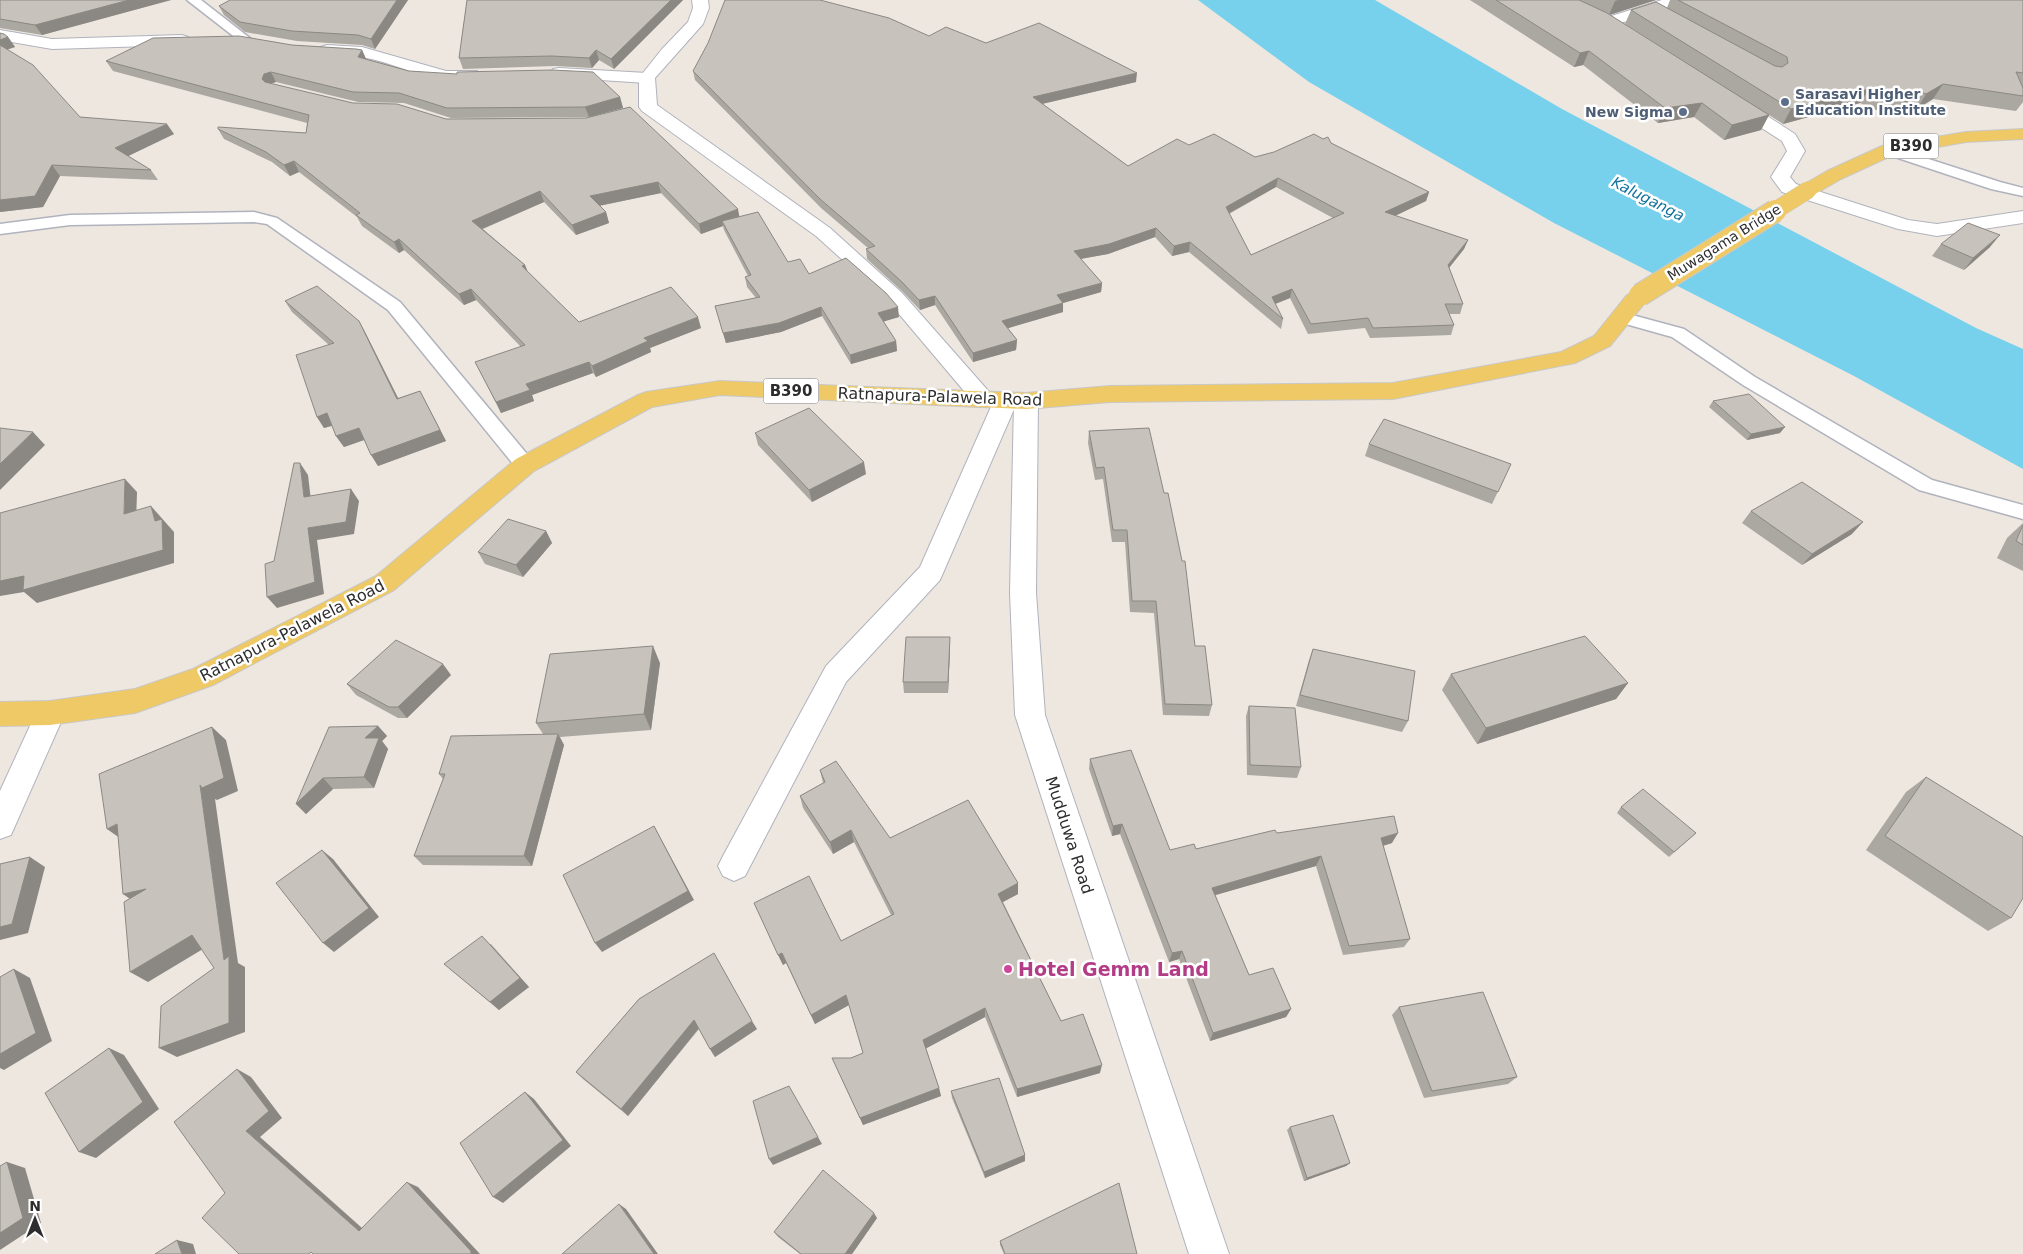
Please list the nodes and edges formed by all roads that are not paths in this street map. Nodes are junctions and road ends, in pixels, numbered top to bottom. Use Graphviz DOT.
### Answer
graph roads {
  1 [pos="193,0"];
  2 [pos="700,0"];
  3 [pos="1678,0"];
  4 [pos="1649,8"];
  5 [pos="1665,17"];
  6 [pos="0,35"];
  7 [pos="216,39"];
  8 [pos="245,39"];
  9 [pos="197,40"];
  10 [pos="262,42"];
  11 [pos="1649,48"];
  12 [pos="316,49"];
  13 [pos="545,73"];
  14 [pos="485,75"];
  15 [pos="647,78"];
  16 [pos="1715,90"];
  17 [pos="2023,134"];
  18 [pos="1888,150"];
  19 [pos="2023,192"];
  20 [pos="2023,217"];
  21 [pos="0,229"];
  22 [pos="1640,295"];
  23 [pos="1621,317"];
  24 [pos="1005,400"];
  25 [pos="525,465"];
  26 [pos="2023,512"];
  27 [pos="50,713"];
  28 [pos="0,714"];
  29 [pos="10,784"];
  30 [pos="0,825"];
  31 [pos="734,866"];
  32 [pos="1209,1254"];
  1 -- 8 [label="lane"];
  2 -- 15 [label="street"];
  3 -- 4 [label="street"];
  4 -- 5 [label="lane"];
  4 -- 11 [label="street"];
  6 -- 9 [label="street"];
  7 -- 8 [label="street"];
  8 -- 10 [label="street"];
  12 -- 14 [label="street"];
  13 -- 15 [label="street"];
  15 -- 24 [label="street"];
  16 -- 20 [label="street"];
  17 -- 18 [label="main road, B390"];
  18 -- 19 [label="lane"];
  18 -- 22 [label="main road, Muwagama Bridge / B390, bridge"];
  21 -- 25 [label="lane"];
  22 -- 23 [label="main road, Ratnapura-Palawela Road / B390"];
  23 -- 24 [label="main road, Ratnapura-Palawela Road / B390"];
  23 -- 26 [label="lane"];
  24 -- 25 [label="main road, Ratnapura-Palawela Road / B390"];
  24 -- 31 [label="street"];
  24 -- 32 [label="street, Mudduwa Road"];
  25 -- 27 [label="main road, Ratnapura-Palawela Road / B390"];
  27 -- 28 [label="main road, Ratnapura-Palawela Road / B390"];
  27 -- 29 [label="street"];
  29 -- 30 [label="street"];
}
